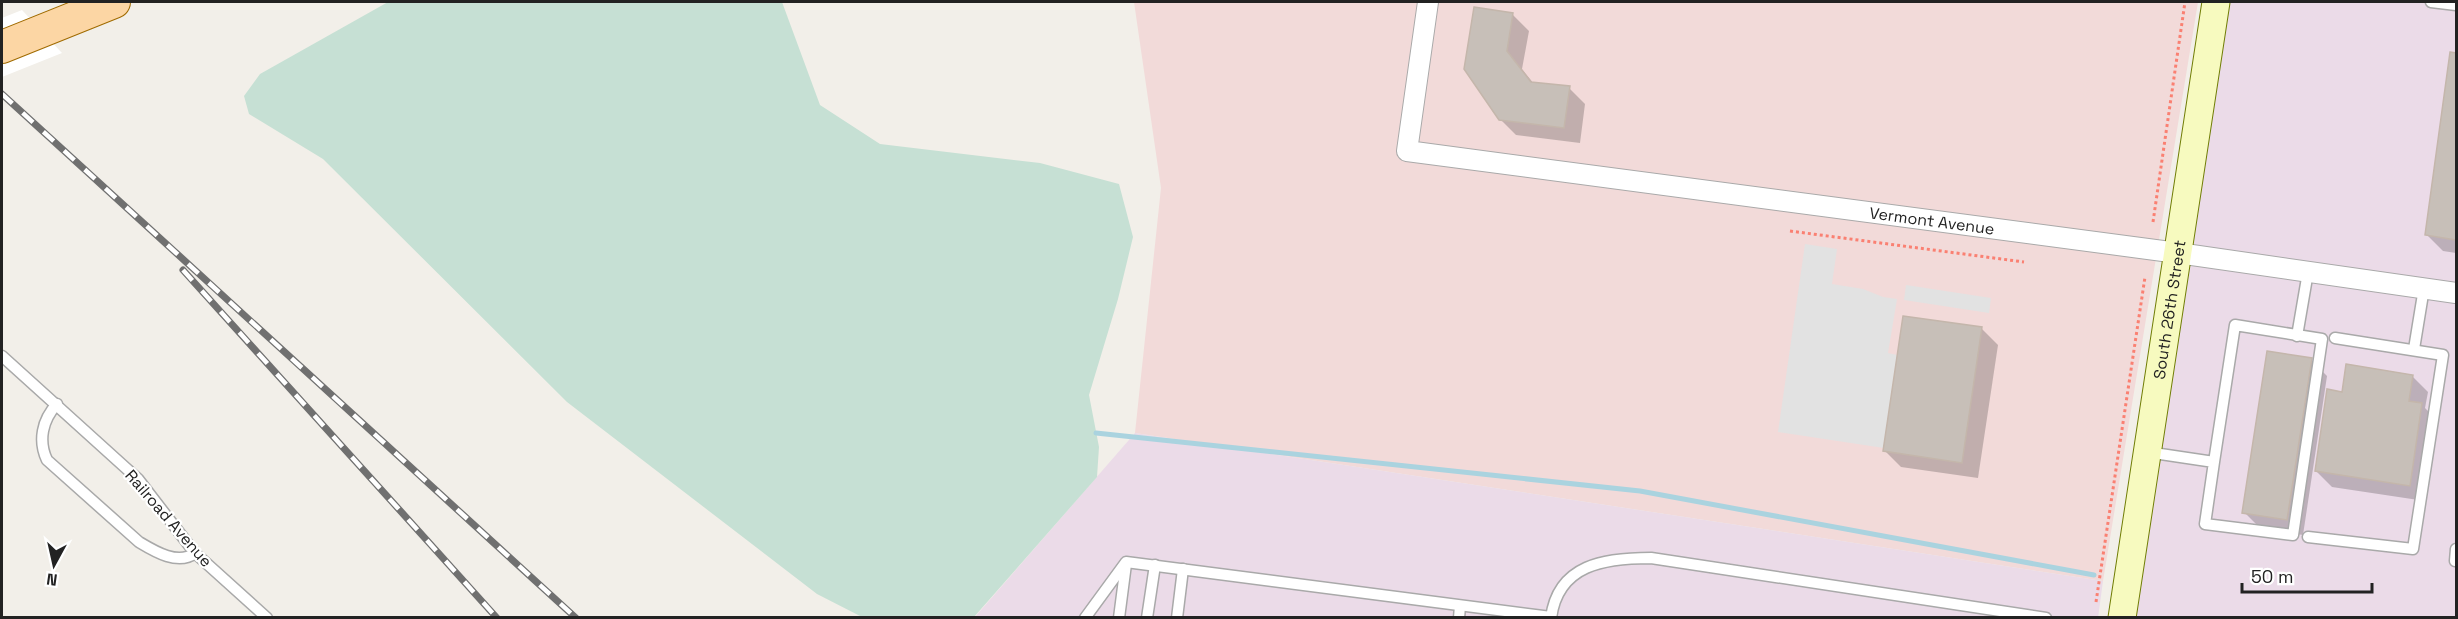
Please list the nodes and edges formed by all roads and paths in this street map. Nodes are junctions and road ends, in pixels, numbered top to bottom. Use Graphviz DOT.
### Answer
graph roads {
  1 [pos="114,2"];
  2 [pos="1428,2"];
  3 [pos="2185,2"];
  4 [pos="2216,2"];
  5 [pos="2431,2"];
  6 [pos="2457,5"];
  7 [pos="2,47"];
  8 [pos="2153,222"];
  9 [pos="1790,231"];
  10 [pos="2178,253"];
  11 [pos="2024,262"];
  12 [pos="2308,272"];
  13 [pos="2145,277"];
  14 [pos="2424,288"];
  15 [pos="2457,293"];
  16 [pos="2297,336"];
  17 [pos="2335,338"];
  18 [pos="2414,349"];
  19 [pos="2,356"];
  20 [pos="57,404"];
  21 [pos="2147,452"];
  22 [pos="2214,462"];
  23 [pos="2308,537"];
  24 [pos="2457,549"];
  25 [pos="195,554"];
  26 [pos="2455,561"];
  27 [pos="1126,562"];
  28 [pos="1155,566"];
  29 [pos="1183,569"];
  30 [pos="2096,602"];
  31 [pos="1096,603"];
  32 [pos="1460,606"];
  33 [pos="1551,617"];
  34 [pos="267,618"];
  35 [pos="1085,618"];
  36 [pos="1094,618"];
  37 [pos="1119,618"];
  38 [pos="1147,618"];
  39 [pos="1177,618"];
  40 [pos="1459,618"];
  41 [pos="2046,618"];
  42 [pos="2122,618"];
  1 -- 7 [label="main road"];
  2 -- 10 [label="street, Vermont Avenue"];
  3 -- 8 [label="path"];
  4 -- 10 [label="street, South 26th Street"];
  5 -- 6 [label="lane"];
  9 -- 11 [label="path"];
  10 -- 12 [label="street, Vermont Avenue"];
  10 -- 21 [label="street, South 26th Street"];
  12 -- 14 [label="street, Vermont Avenue"];
  12 -- 16 [label="lane"];
  13 -- 30 [label="path"];
  14 -- 15 [label="street, Vermont Avenue"];
  14 -- 18 [label="lane"];
  16 -- 22 [label="lane"];
  16 -- 22 [label="lane"];
  17 -- 18 [label="lane"];
  18 -- 23 [label="lane"];
  19 -- 20 [label="lane, Railroad Avenue"];
  20 -- 25 [label="lane, Railroad Avenue"];
  20 -- 25 [label="lane"];
  21 -- 22 [label="lane"];
  21 -- 42 [label="street, South 26th Street"];
  24 -- 26 [label="lane"];
  25 -- 34 [label="lane, Railroad Avenue"];
  27 -- 28 [label="lane"];
  27 -- 31 [label="lane"];
  27 -- 37 [label="lane"];
  28 -- 29 [label="lane"];
  28 -- 38 [label="lane"];
  29 -- 32 [label="lane"];
  29 -- 39 [label="lane"];
  31 -- 35 [label="lane"];
  31 -- 36 [label="lane"];
  32 -- 33 [label="lane"];
  32 -- 40 [label="lane"];
  33 -- 41 [label="lane"];
}
